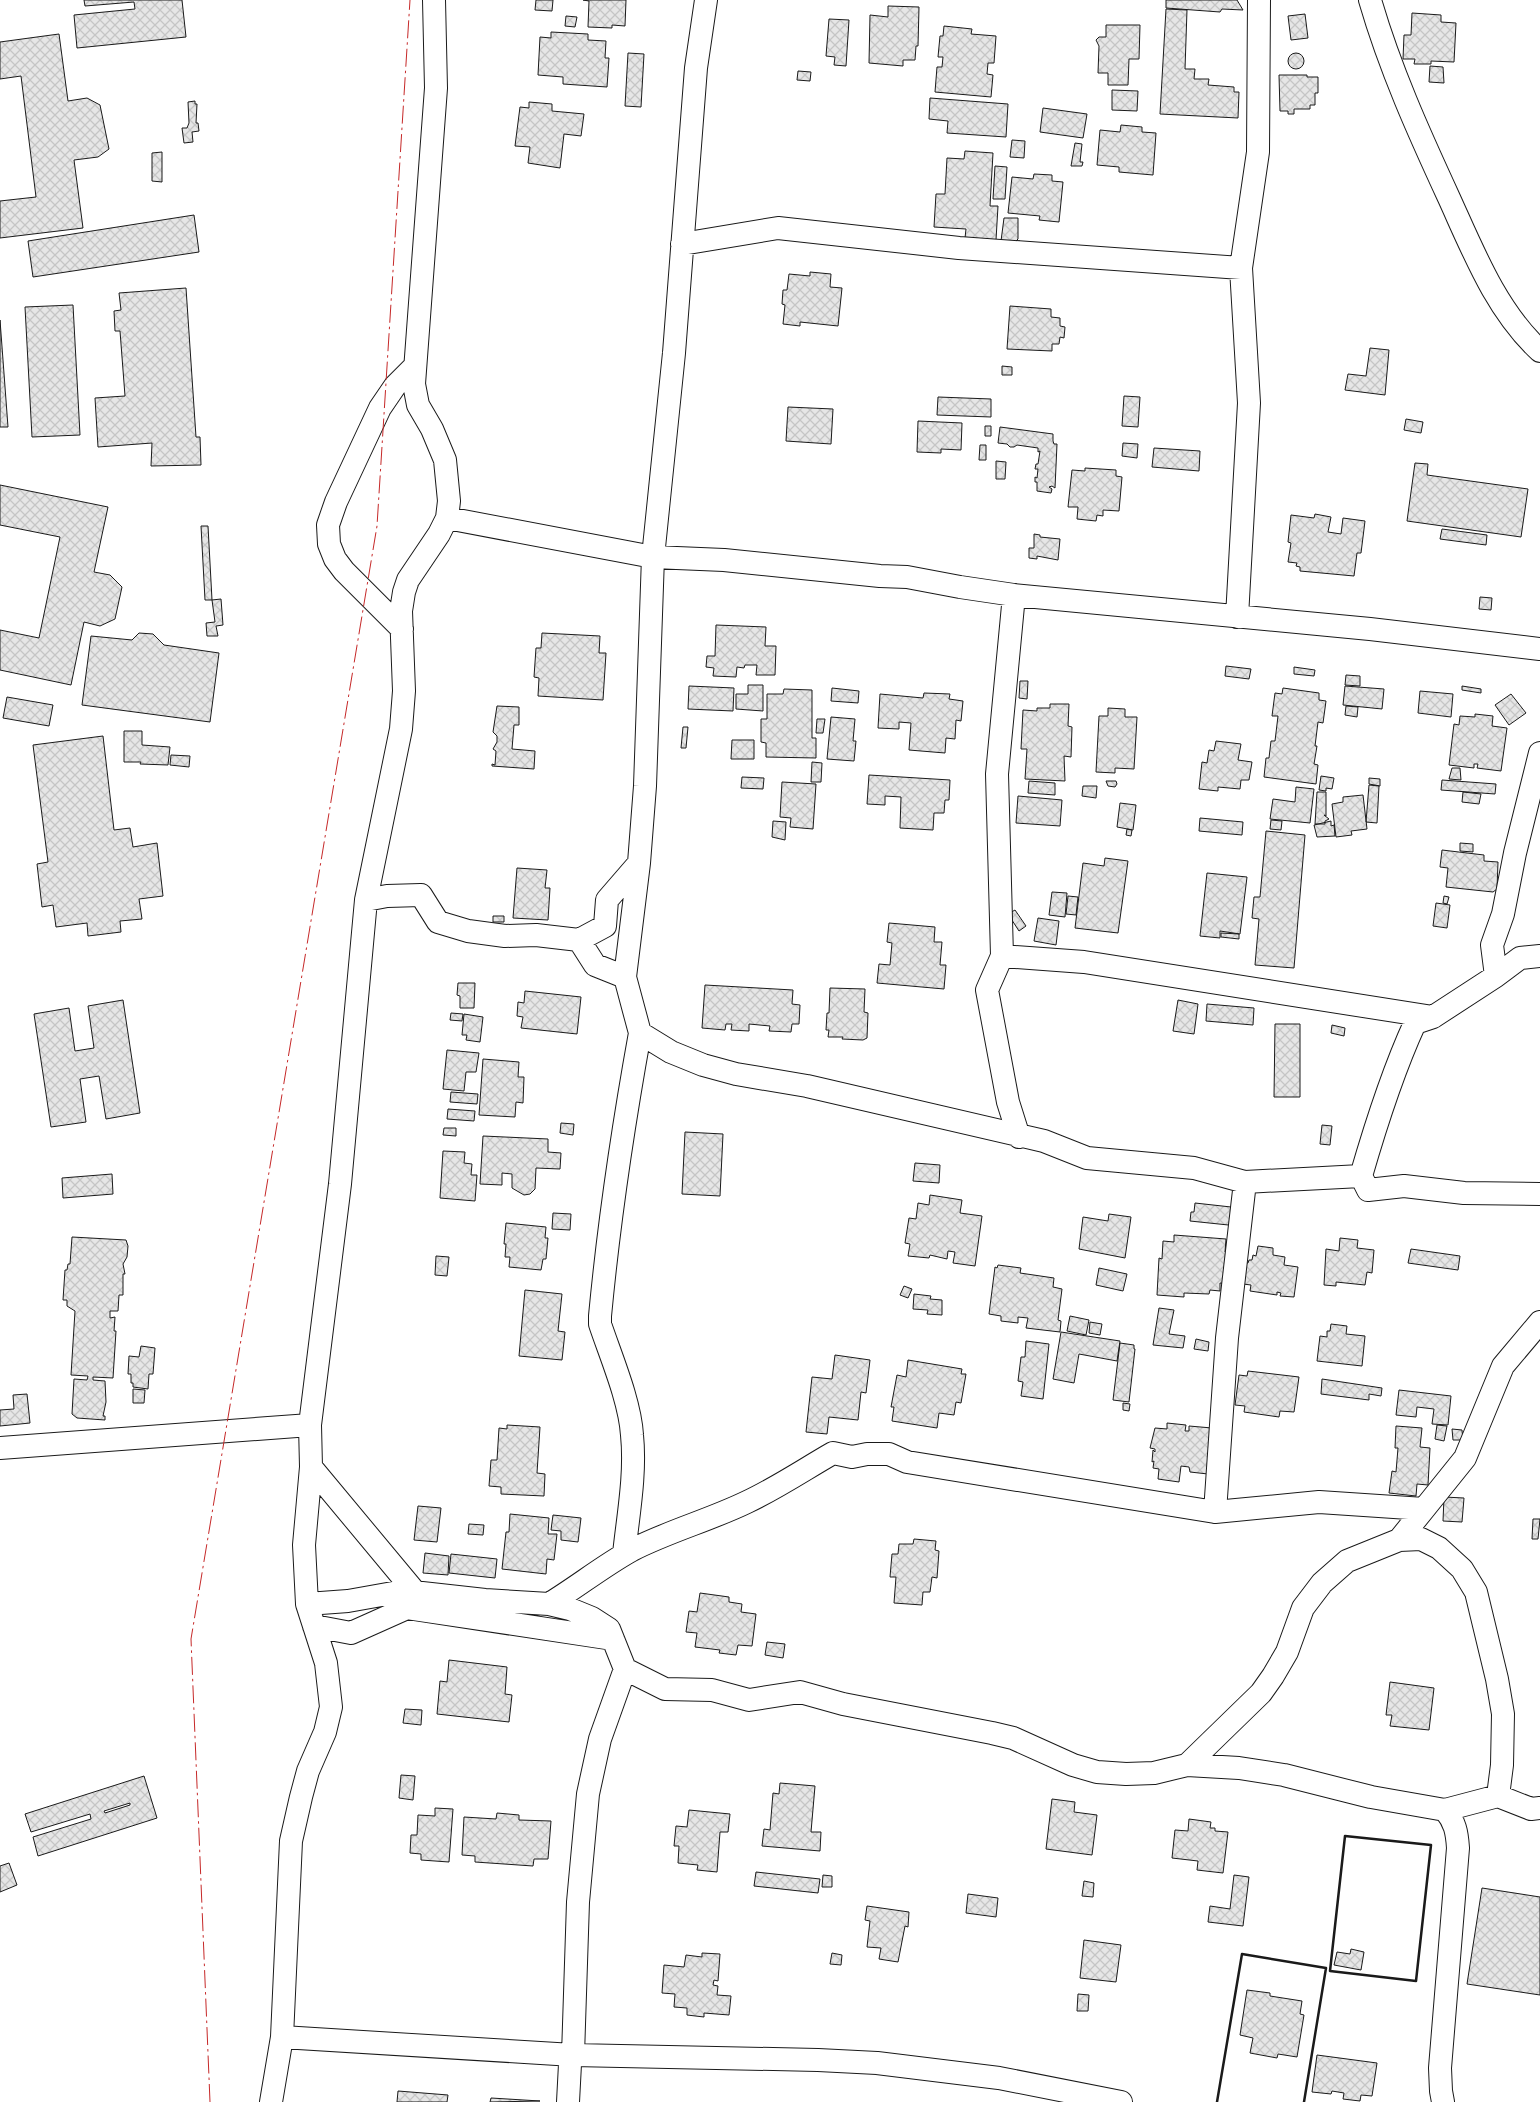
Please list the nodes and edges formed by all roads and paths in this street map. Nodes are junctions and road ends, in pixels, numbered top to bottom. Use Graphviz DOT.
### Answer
graph roads {
  1 [pos="434,0"];
  2 [pos="706,0"];
  3 [pos="1259,0"];
  4 [pos="1370,0"];
  5 [pos="682,244"];
  6 [pos="1241,268"];
  7 [pos="1540,351"];
  8 [pos="414,367"];
  9 [pos="447,518"];
  10 [pos="653,557"];
  11 [pos="1014,595"];
  12 [pos="1237,617"];
  13 [pos="402,629"];
  14 [pos="1540,649"];
  15 [pos="1540,753"];
  16 [pos="639,863"];
  17 [pos="366,900"];
  18 [pos="579,940"];
  19 [pos="1002,956"];
  20 [pos="1540,956"];
  21 [pos="1496,976"];
  22 [pos="625,977"];
  23 [pos="1433,1017"];
  24 [pos="640,1033"];
  25 [pos="1019,1137"];
  26 [pos="1361,1176"];
  27 [pos="1244,1182"];
  28 [pos="1540,1194"];
  29 [pos="1540,1322"];
  30 [pos="310,1424"];
  31 [pos="0,1448"];
  32 [pos="311,1467"];
  33 [pos="1424,1509"];
  34 [pos="1215,1512"];
  35 [pos="1400,1540"];
  36 [pos="624,1554"];
  37 [pos="415,1592"];
  38 [pos="307,1604"];
  39 [pos="549,1604"];
  40 [pos="314,1626"];
  41 [pos="613,1639"];
  42 [pos="625,1669"];
  43 [pos="1187,1765"];
  44 [pos="1498,1796"];
  45 [pos="1540,1808"];
  46 [pos="1445,1810"];
  47 [pos="282,2037"];
  48 [pos="572,2060"];
  49 [pos="271,2102"];
  50 [pos="568,2102"];
  51 [pos="1121,2102"];
  52 [pos="1444,2102"];
  1 -- 8 [label="street"];
  2 -- 5 [label="street"];
  3 -- 6 [label="street"];
  4 -- 7 [label="street"];
  5 -- 6 [label="street"];
  5 -- 10 [label="street"];
  6 -- 12 [label="street"];
  8 -- 9 [label="street"];
  8 -- 13 [label="street"];
  9 -- 10 [label="street"];
  9 -- 13 [label="street"];
  10 -- 11 [label="street"];
  10 -- 16 [label="street"];
  11 -- 12 [label="street"];
  11 -- 19 [label="street"];
  12 -- 14 [label="street"];
  13 -- 17 [label="street"];
  15 -- 21 [label="street"];
  16 -- 18 [label="street"];
  16 -- 22 [label="street"];
  17 -- 18 [label="street"];
  17 -- 30 [label="street"];
  18 -- 22 [label="street"];
  19 -- 23 [label="street"];
  19 -- 25 [label="street"];
  20 -- 21 [label="street"];
  21 -- 23 [label="street"];
  22 -- 24 [label="street"];
  23 -- 26 [label="street"];
  24 -- 25 [label="street"];
  24 -- 36 [label="street"];
  25 -- 27 [label="street"];
  26 -- 27 [label="street"];
  26 -- 28 [label="street"];
  27 -- 34 [label="street"];
  29 -- 33 [label="street"];
  30 -- 31 [label="street"];
  30 -- 32 [label="street"];
  32 -- 37 [label="street"];
  32 -- 38 [label="street"];
  33 -- 34 [label="street"];
  33 -- 35 [label="street"];
  34 -- 36 [label="street"];
  35 -- 43 [label="street"];
  35 -- 44 [label="street"];
  36 -- 39 [label="street"];
  37 -- 38 [label="street"];
  37 -- 39 [label="street"];
  38 -- 40 [label="street"];
  39 -- 41 [label="street"];
  40 -- 41 [label="street"];
  40 -- 47 [label="street"];
  41 -- 42 [label="street"];
  42 -- 43 [label="street"];
  42 -- 48 [label="street"];
  43 -- 46 [label="street"];
  44 -- 45 [label="street"];
  44 -- 46 [label="street"];
  46 -- 52 [label="street"];
  47 -- 48 [label="street"];
  47 -- 49 [label="street"];
  48 -- 50 [label="street"];
  48 -- 51 [label="street"];
}
